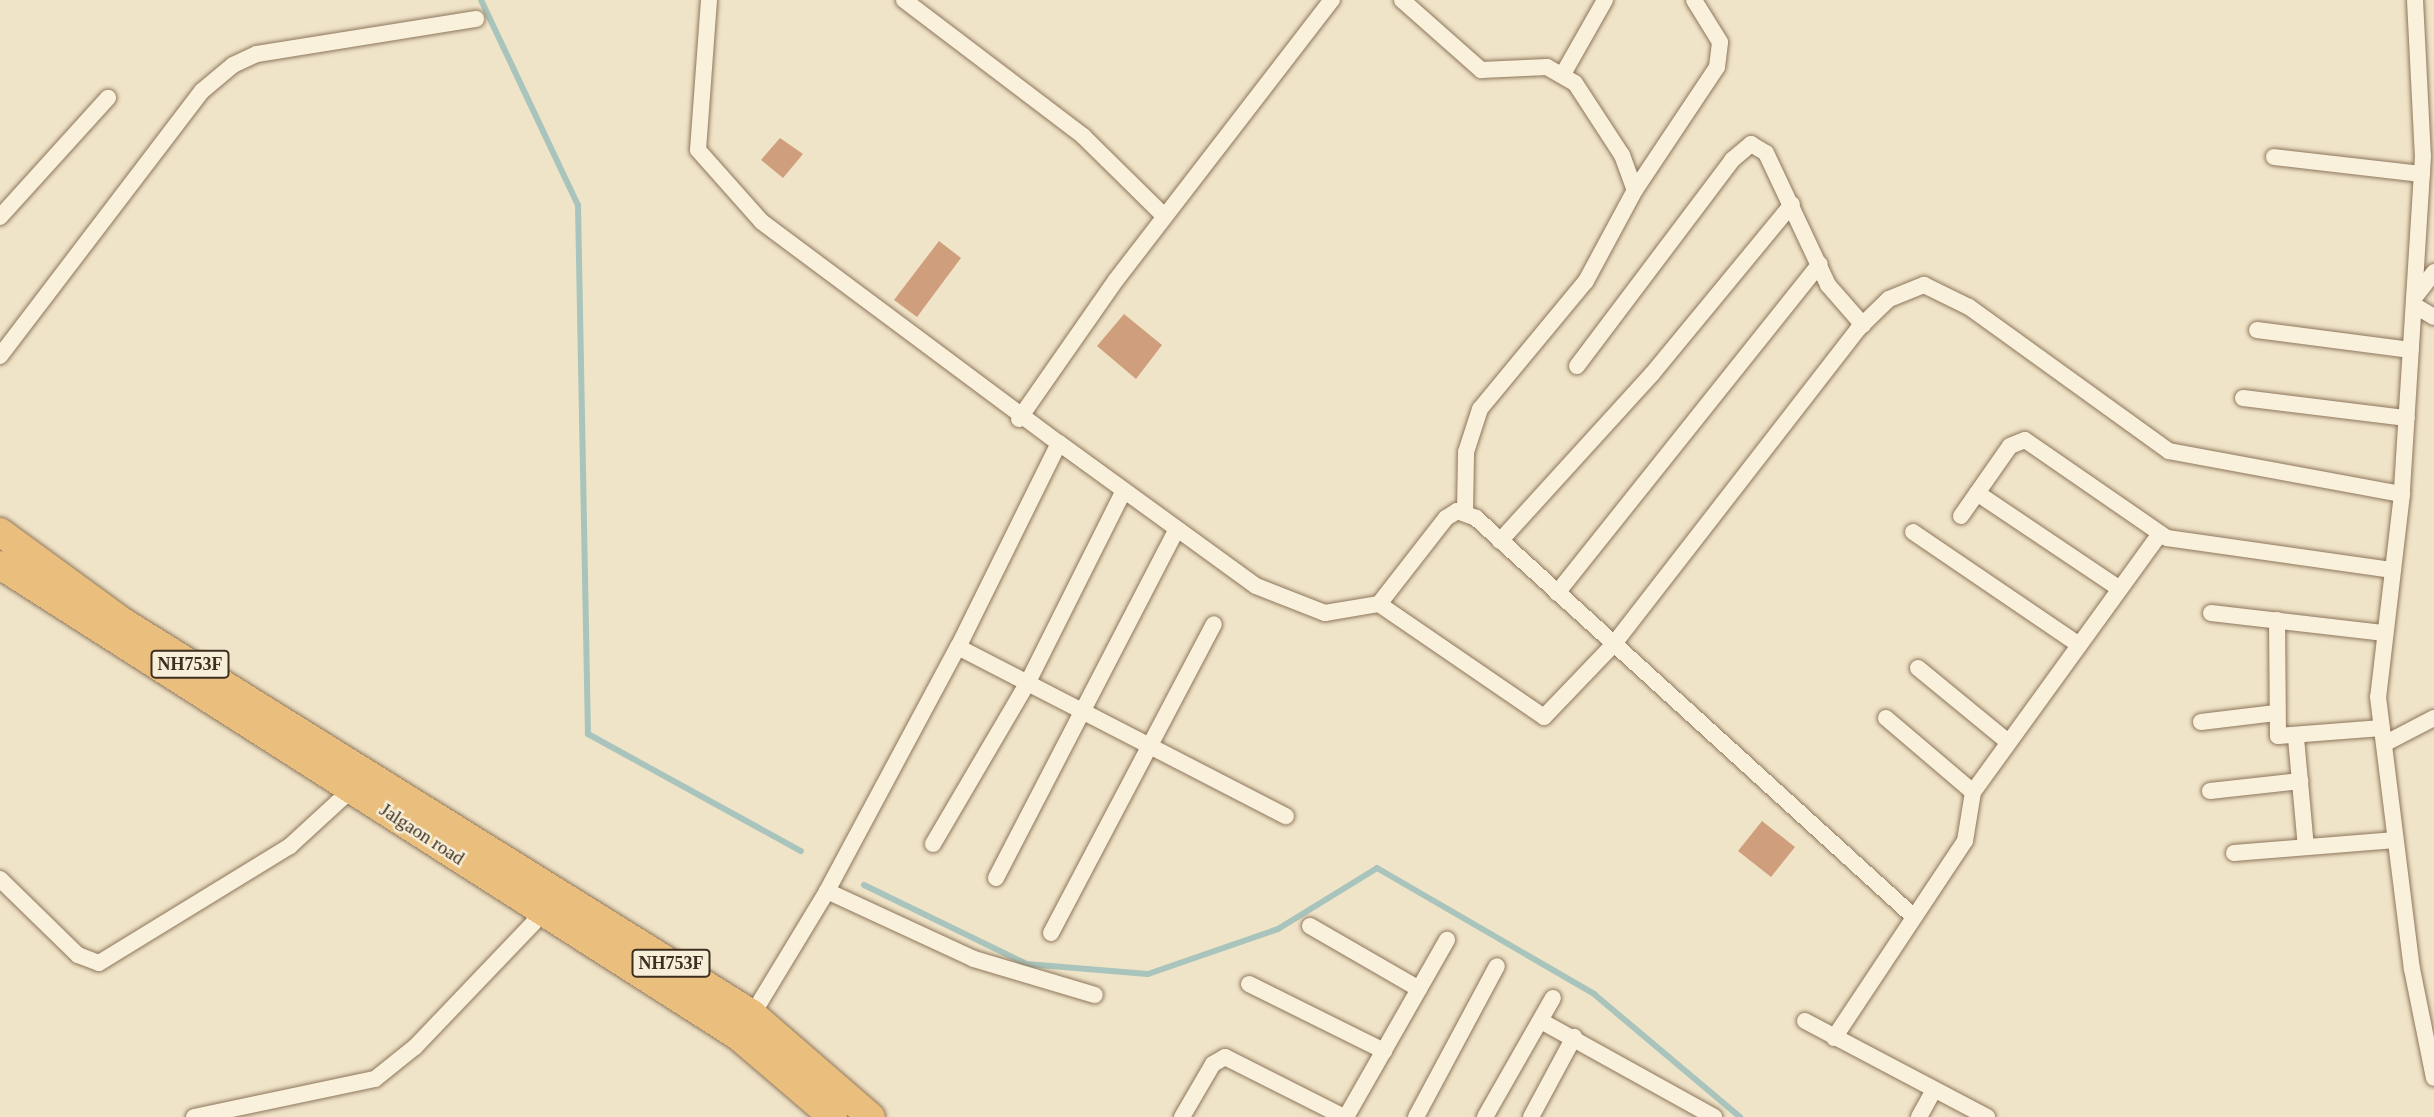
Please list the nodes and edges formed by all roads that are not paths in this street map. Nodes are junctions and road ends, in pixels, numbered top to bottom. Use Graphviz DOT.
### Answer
graph roads {
  1 [pos="709,0"];
  2 [pos="904,0"];
  3 [pos="1332,0"];
  4 [pos="1402,0"];
  5 [pos="1605,0"];
  6 [pos="1694,0"];
  7 [pos="2416,0"];
  8 [pos="476,19"];
  9 [pos="1563,74"];
  10 [pos="107,98"];
  11 [pos="2274,157"];
  12 [pos="2422,174"];
  13 [pos="1635,190"];
  14 [pos="1793,204"];
  15 [pos="1164,216"];
  16 [pos="0,217"];
  17 [pos="1820,264"];
  18 [pos="2434,272"];
  19 [pos="2414,301"];
  20 [pos="2434,317"];
  21 [pos="1863,324"];
  22 [pos="2257,330"];
  23 [pos="2411,350"];
  24 [pos="0,356"];
  25 [pos="1577,366"];
  26 [pos="2243,398"];
  27 [pos="2407,418"];
  28 [pos="1019,419"];
  29 [pos="1059,443"];
  30 [pos="1123,492"];
  31 [pos="1977,493"];
  32 [pos="2402,494"];
  33 [pos="1465,512"];
  34 [pos="1961,516"];
  35 [pos="0,532"];
  36 [pos="1175,532"];
  37 [pos="1913,532"];
  38 [pos="2159,535"];
  39 [pos="1500,541"];
  40 [pos="0,565"];
  41 [pos="2393,570"];
  42 [pos="2120,589"];
  43 [pos="1557,593"];
  44 [pos="1379,604"];
  45 [pos="2211,613"];
  46 [pos="2277,620"];
  47 [pos="1214,624"];
  48 [pos="117,631"];
  49 [pos="2385,633"];
  50 [pos="2078,644"];
  51 [pos="1614,645"];
  52 [pos="958,647"];
  53 [pos="1918,667"];
  54 [pos="1028,682"];
  55 [pos="1086,712"];
  56 [pos="2275,713"];
  57 [pos="1886,718"];
  58 [pos="2434,718"];
  59 [pos="2201,722"];
  60 [pos="2383,736"];
  61 [pos="2296,738"];
  62 [pos="2008,742"];
  63 [pos="1154,747"];
  64 [pos="2300,781"];
  65 [pos="353,788"];
  66 [pos="2210,791"];
  67 [pos="1973,792"];
  68 [pos="381,796"];
  69 [pos="1286,816"];
  70 [pos="2395,840"];
  71 [pos="933,844"];
  72 [pos="2306,847"];
  73 [pos="2234,853"];
  74 [pos="996,878"];
  75 [pos="0,879"];
  76 [pos="827,891"];
  77 [pos="551,902"];
  78 [pos="1914,918"];
  79 [pos="1310,926"];
  80 [pos="1051,933"];
  81 [pos="1447,940"];
  82 [pos="1497,967"];
  83 [pos="1249,984"];
  84 [pos="1419,989"];
  85 [pos="1095,995"];
  86 [pos="1553,998"];
  87 [pos="1541,1021"];
  88 [pos="1805,1021"];
  89 [pos="745,1025"];
  90 [pos="1574,1037"];
  91 [pos="1834,1038"];
  92 [pos="1384,1051"];
  93 [pos="2434,1078"];
  94 [pos="1934,1090"];
  95 [pos="858,1112"];
  96 [pos="194,1117"];
  97 [pos="833,1117"];
  98 [pos="1182,1117"];
  99 [pos="1345,1117"];
  100 [pos="1416,1117"];
  101 [pos="1485,1117"];
  102 [pos="1531,1117"];
  103 [pos="1714,1117"];
  104 [pos="1919,1117"];
  105 [pos="1987,1117"];
  1 -- 28 [label="street"];
  2 -- 15 [label="street"];
  3 -- 15 [label="street"];
  4 -- 9 [label="street"];
  5 -- 9 [label="street"];
  6 -- 13 [label="street"];
  7 -- 12 [label="street"];
  8 -- 24 [label="street"];
  9 -- 13 [label="street"];
  10 -- 16 [label="street"];
  11 -- 12 [label="street"];
  12 -- 19 [label="street"];
  13 -- 33 [label="street"];
  14 -- 17 [label="street"];
  14 -- 25 [label="street"];
  14 -- 39 [label="street"];
  15 -- 28 [label="street"];
  17 -- 21 [label="street"];
  17 -- 43 [label="street"];
  18 -- 19 [label="street"];
  19 -- 20 [label="street"];
  19 -- 23 [label="street"];
  21 -- 32 [label="street"];
  21 -- 51 [label="street"];
  22 -- 23 [label="street"];
  23 -- 27 [label="street"];
  26 -- 27 [label="street"];
  27 -- 32 [label="street"];
  28 -- 29 [label="street"];
  29 -- 30 [label="street"];
  29 -- 52 [label="street"];
  30 -- 36 [label="street"];
  30 -- 54 [label="street"];
  31 -- 34 [label="street"];
  31 -- 38 [label="street"];
  31 -- 42 [label="street"];
  32 -- 41 [label="street"];
  33 -- 39 [label="street"];
  33 -- 44 [label="street"];
  35 -- 48 [label="highway, NH753F"];
  36 -- 44 [label="street"];
  36 -- 55 [label="street"];
  37 -- 50 [label="street"];
  38 -- 41 [label="street"];
  38 -- 42 [label="street"];
  39 -- 43 [label="street"];
  40 -- 48 [label="highway, Jalgaon road / NH753F"];
  41 -- 49 [label="street"];
  42 -- 50 [label="street"];
  43 -- 51 [label="street"];
  44 -- 51 [label="street"];
  45 -- 46 [label="street"];
  46 -- 49 [label="street"];
  46 -- 56 [label="street"];
  47 -- 63 [label="street"];
  48 -- 65 [label="highway, Jalgaon road / NH753F"];
  48 -- 68 [label="highway, NH753F"];
  49 -- 60 [label="street"];
  50 -- 62 [label="street"];
  51 -- 78 [label="street"];
  52 -- 54 [label="street"];
  52 -- 76 [label="street"];
  53 -- 62 [label="street"];
  54 -- 55 [label="street"];
  54 -- 71 [label="street"];
  55 -- 63 [label="street"];
  55 -- 74 [label="street"];
  56 -- 59 [label="street"];
  56 -- 61 [label="street"];
  57 -- 67 [label="street"];
  58 -- 60 [label="street"];
  60 -- 61 [label="street"];
  60 -- 70 [label="street"];
  61 -- 64 [label="street"];
  62 -- 67 [label="street"];
  63 -- 69 [label="street"];
  63 -- 80 [label="street"];
  64 -- 66 [label="street"];
  64 -- 72 [label="street"];
  65 -- 68 [label="highway, Jalgaon road / NH753F"];
  65 -- 75 [label="street"];
  67 -- 78 [label="street"];
  68 -- 77 [label="highway, Jalgaon road / NH753F"];
  70 -- 72 [label="street"];
  70 -- 93 [label="street"];
  72 -- 73 [label="street"];
  76 -- 85 [label="street"];
  76 -- 89 [label="street"];
  77 -- 89 [label="highway, Jalgaon road / NH753F"];
  77 -- 96 [label="street"];
  78 -- 91 [label="street"];
  79 -- 84 [label="street"];
  81 -- 84 [label="street"];
  82 -- 100 [label="street"];
  83 -- 92 [label="street"];
  84 -- 92 [label="street"];
  86 -- 87 [label="street"];
  87 -- 90 [label="street"];
  87 -- 101 [label="street"];
  88 -- 91 [label="street"];
  89 -- 95 [label="highway, NH753F"];
  89 -- 97 [label="highway, Jalgaon road / NH753F"];
  90 -- 102 [label="street"];
  90 -- 103 [label="street"];
  91 -- 94 [label="street"];
  92 -- 99 [label="street"];
  94 -- 104 [label="street"];
  94 -- 105 [label="street"];
  98 -- 99 [label="street"];
}
